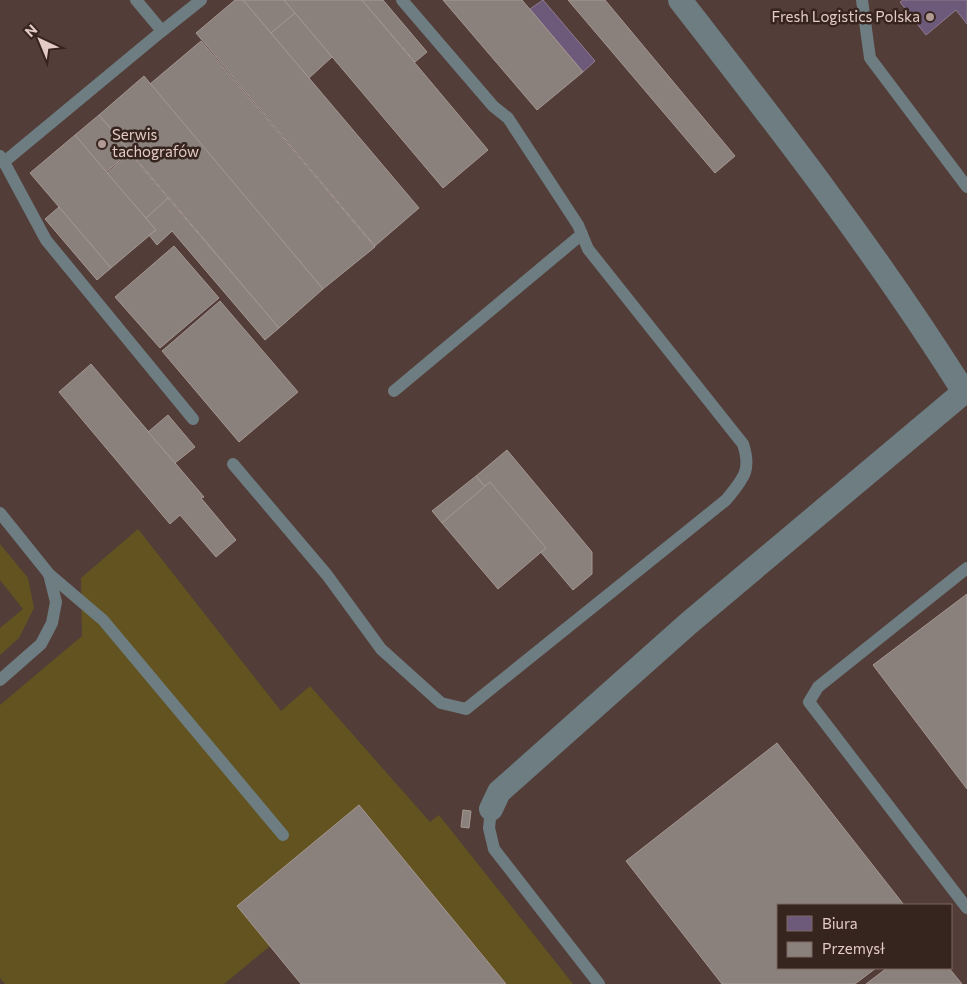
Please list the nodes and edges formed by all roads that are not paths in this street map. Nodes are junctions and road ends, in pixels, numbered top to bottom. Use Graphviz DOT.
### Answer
graph roads {
  1 [pos="136,0"];
  2 [pos="200,0"];
  3 [pos="402,0"];
  4 [pos="680,0"];
  5 [pos="862,0"];
  6 [pos="162,31"];
  7 [pos="2,159"];
  8 [pos="967,187"];
  9 [pos="582,234"];
  10 [pos="394,391"];
  11 [pos="966,394"];
  12 [pos="193,419"];
  13 [pos="233,464"];
  14 [pos="0,512"];
  15 [pos="967,568"];
  16 [pos="49,574"];
  17 [pos="0,680"];
  18 [pos="491,809"];
  19 [pos="283,835"];
  20 [pos="967,908"];
  21 [pos="599,984"];
  1 -- 6 [label="lane"];
  2 -- 6 [label="lane"];
  3 -- 9 [label="lane"];
  4 -- 11 [label="street"];
  5 -- 8 [label="lane"];
  6 -- 7 [label="lane"];
  7 -- 12 [label="lane"];
  9 -- 10 [label="lane"];
  9 -- 13 [label="lane"];
  11 -- 18 [label="street"];
  14 -- 16 [label="lane"];
  15 -- 20 [label="lane"];
  16 -- 17 [label="lane"];
  16 -- 19 [label="lane"];
  18 -- 21 [label="lane"];
}
